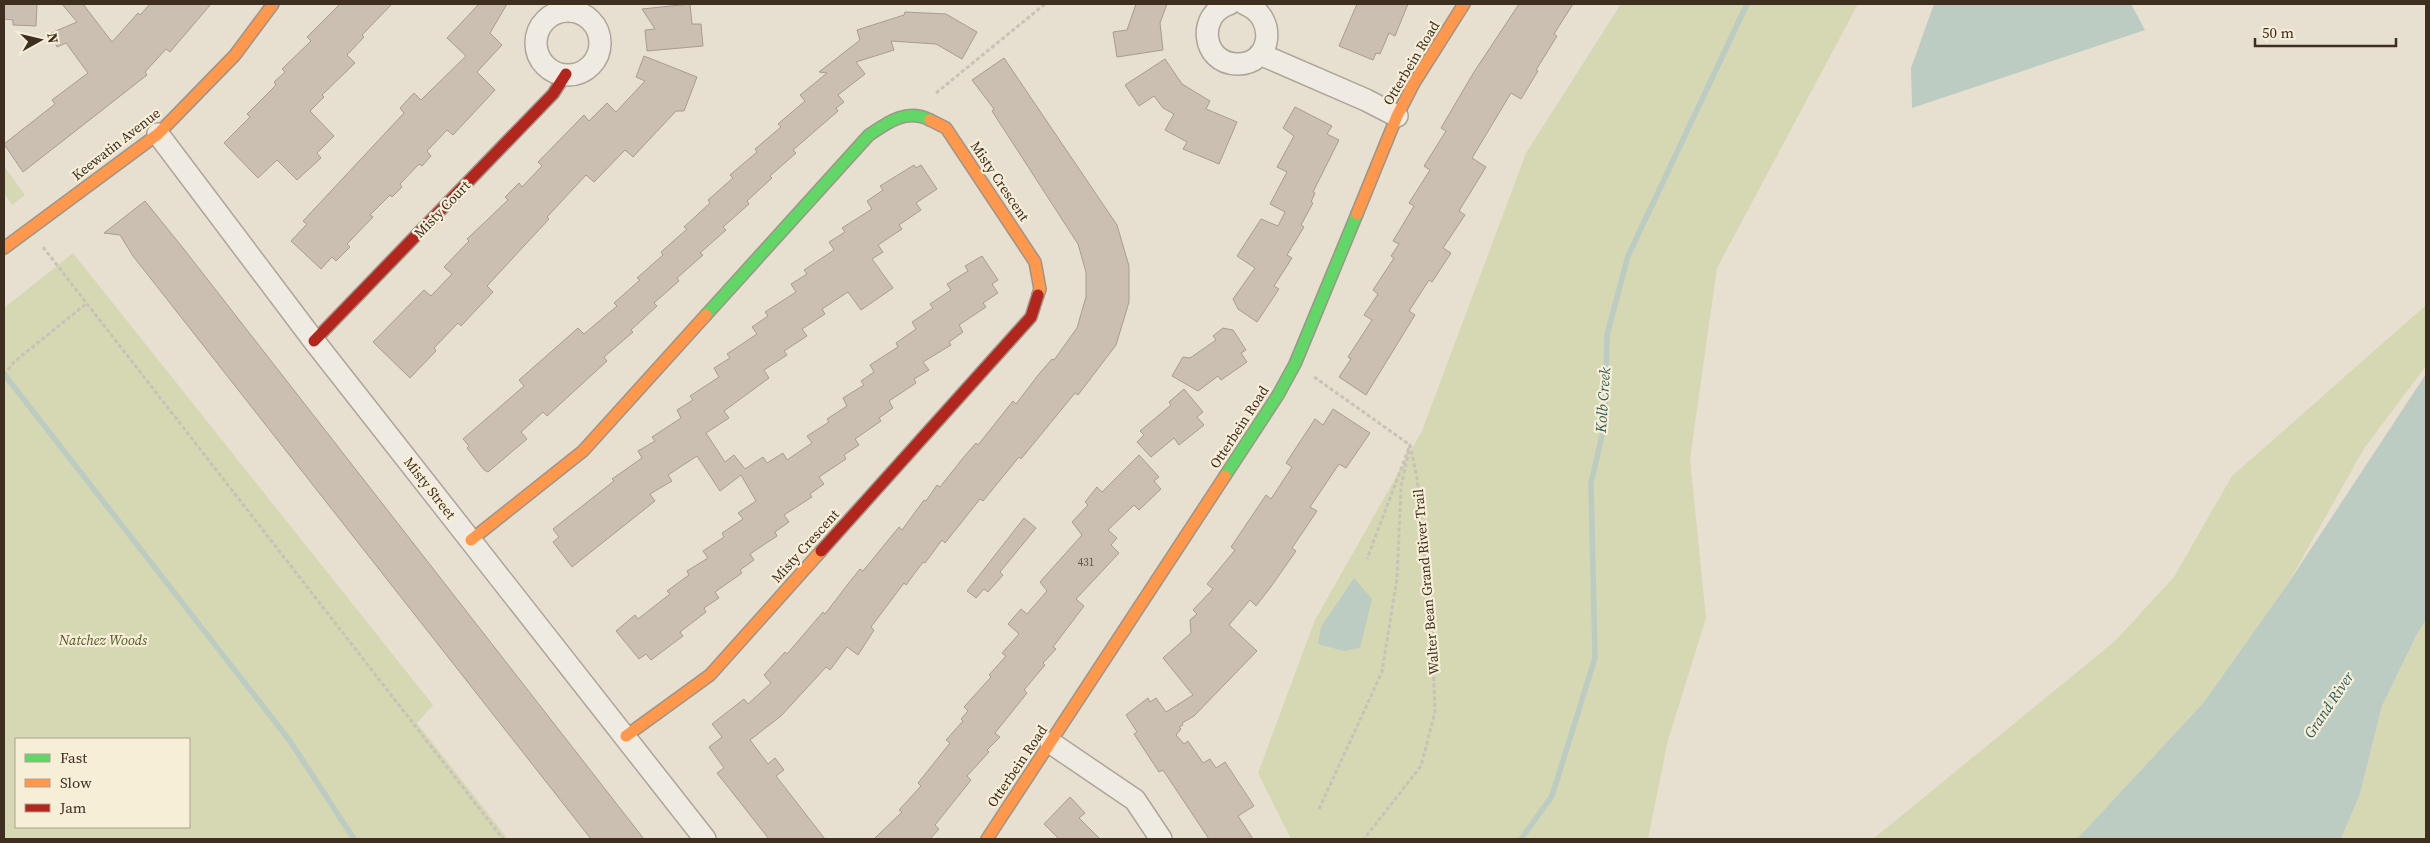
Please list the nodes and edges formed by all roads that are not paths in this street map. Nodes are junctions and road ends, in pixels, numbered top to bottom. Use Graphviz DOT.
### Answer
graph roads {
  1 [pos="273,4"];
  2 [pos="1229,4"];
  3 [pos="1245,4"];
  4 [pos="1464,4"];
  5 [pos="1260,54"];
  6 [pos="566,74"];
  7 [pos="1397,116"];
  8 [pos="158,134"];
  9 [pos="4,248"];
  10 [pos="314,341"];
  11 [pos="471,540"];
  12 [pos="626,736"];
  13 [pos="1051,743"];
  14 [pos="705,839"];
  15 [pos="987,839"];
  16 [pos="1161,839"];
  1 -- 8 [label="street, Keewatin Avenue"];
  2 -- 5 [label="street"];
  3 -- 5 [label="street"];
  4 -- 7 [label="street, Otterbein Road"];
  5 -- 7 [label="street"];
  6 -- 10 [label="street, Misty Court"];
  7 -- 13 [label="street, Otterbein Road"];
  8 -- 9 [label="street, Keewatin Avenue"];
  8 -- 10 [label="street, Misty Street"];
  10 -- 11 [label="street, Misty Street"];
  11 -- 12 [label="street, Misty Street"];
  11 -- 12 [label="street, Misty Crescent"];
  12 -- 14 [label="street, Misty Street"];
  13 -- 15 [label="street, Otterbein Road"];
  13 -- 16 [label="street"];
}
